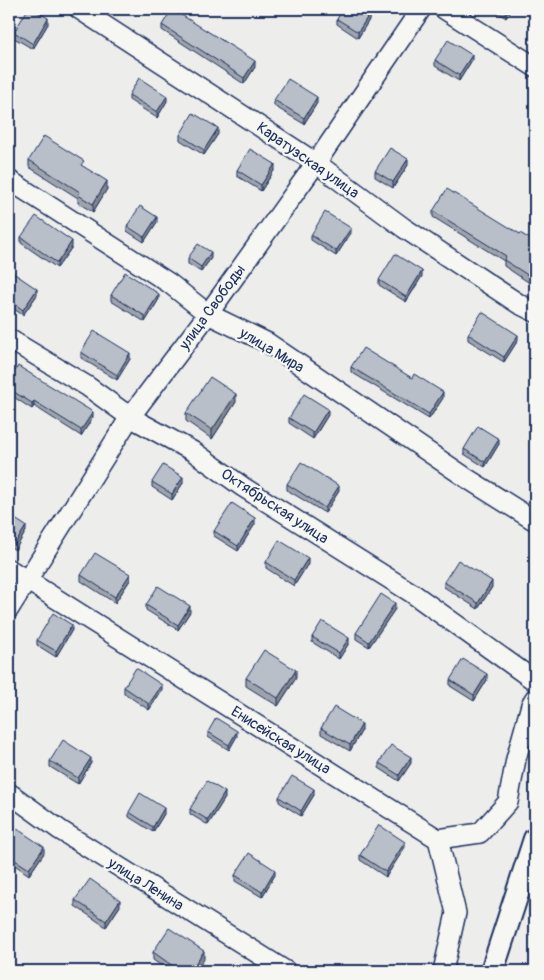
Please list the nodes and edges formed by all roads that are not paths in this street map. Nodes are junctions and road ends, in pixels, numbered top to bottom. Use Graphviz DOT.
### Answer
graph roads {
  1 [pos="79,9"];
  2 [pos="422,9"];
  3 [pos="444,9"];
  4 [pos="535,67"];
  5 [pos="316,163"];
  6 [pos="9,180"];
  7 [pos="535,312"];
  8 [pos="208,314"];
  9 [pos="9,339"];
  10 [pos="130,417"];
  11 [pos="535,521"];
  12 [pos="9,568"];
  13 [pos="27,580"];
  14 [pos="9,610"];
  15 [pos="534,677"];
  16 [pos="535,698"];
  17 [pos="9,793"];
  18 [pos="438,839"];
  19 [pos="535,839"];
  20 [pos="286,971"];
  21 [pos="444,971"];
  22 [pos="492,971"];
  1 -- 5 [label="street, Каратузская улица"];
  2 -- 5 [label="street, улица Свободы"];
  3 -- 4 [label="street"];
  5 -- 7 [label="street, Каратузская улица"];
  5 -- 8 [label="street, улица Свободы"];
  6 -- 8 [label="street, улица Мира"];
  8 -- 10 [label="street, улица Свободы"];
  8 -- 11 [label="street, улица Мира"];
  9 -- 10 [label="street, Октябрьская улица"];
  10 -- 13 [label="street, улица Свободы"];
  10 -- 15 [label="street, Октябрьская улица"];
  12 -- 13 [label="street, Енисейская улица"];
  13 -- 14 [label="street, улица Свободы"];
  13 -- 18 [label="street, Енисейская улица"];
  16 -- 18 [label="street"];
  17 -- 20 [label="street, улица Ленина"];
  18 -- 21 [label="street"];
  19 -- 22 [label="main road"];
}
